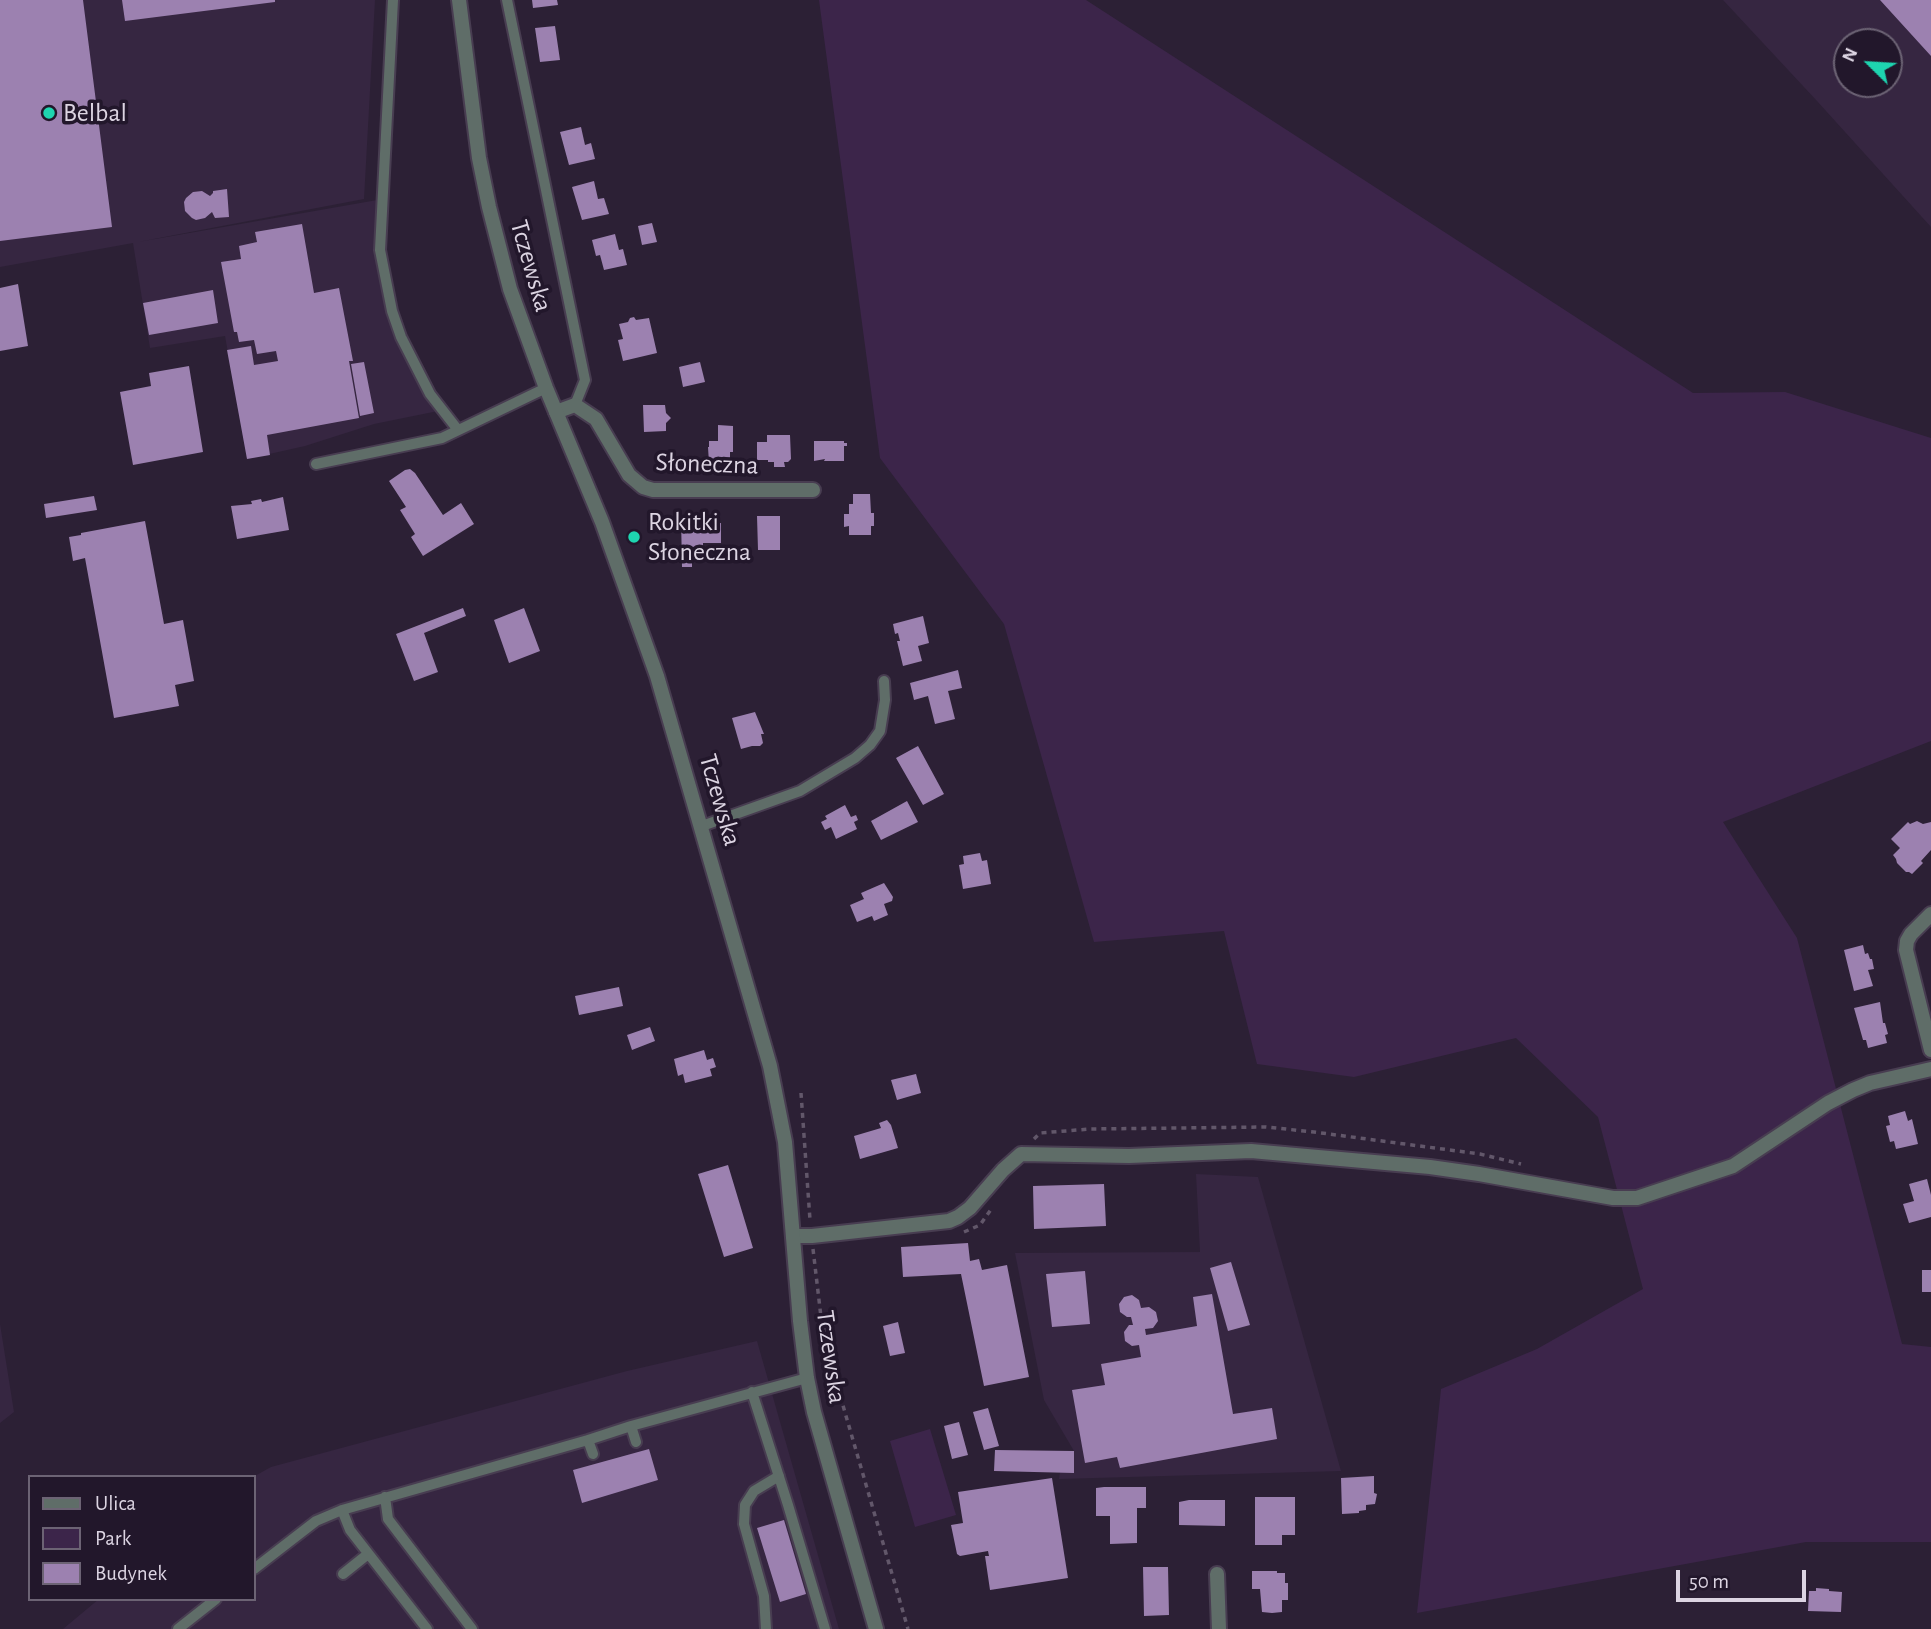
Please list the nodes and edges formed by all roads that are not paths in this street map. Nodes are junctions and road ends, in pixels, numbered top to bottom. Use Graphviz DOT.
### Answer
graph roads {
  1 [pos="393,0"];
  2 [pos="459,0"];
  3 [pos="506,0"];
  4 [pos="546,388"];
  5 [pos="575,405"];
  6 [pos="556,412"];
  7 [pos="458,430"];
  8 [pos="316,464"];
  9 [pos="813,490"];
  10 [pos="884,681"];
  11 [pos="702,826"];
  12 [pos="1931,914"];
  13 [pos="1931,1050"];
  14 [pos="1931,1069"];
  15 [pos="793,1236"];
  16 [pos="807,1378"];
  17 [pos="752,1392"];
  18 [pos="631,1426"];
  19 [pos="588,1440"];
  20 [pos="636,1442"];
  21 [pos="593,1454"];
  22 [pos="779,1476"];
  23 [pos="385,1497"];
  24 [pos="342,1510"];
  25 [pos="369,1554"];
  26 [pos="256,1567"];
  27 [pos="343,1574"];
  28 [pos="1217,1574"];
  29 [pos="213,1601"];
  30 [pos="178,1629"];
  31 [pos="427,1629"];
  32 [pos="472,1629"];
  33 [pos="766,1629"];
  34 [pos="824,1629"];
  35 [pos="876,1629"];
  36 [pos="1219,1629"];
  1 -- 7 [label="lane"];
  2 -- 4 [label="street, Tczewska"];
  3 -- 5 [label="lane"];
  4 -- 6 [label="street, Tczewska"];
  4 -- 7 [label="lane"];
  5 -- 6 [label="street"];
  5 -- 9 [label="street, Słoneczna"];
  6 -- 11 [label="street, Tczewska"];
  7 -- 8 [label="lane"];
  10 -- 11 [label="lane"];
  11 -- 15 [label="street, Tczewska"];
  12 -- 13 [label="street"];
  14 -- 15 [label="street"];
  15 -- 16 [label="street, Tczewska"];
  16 -- 17 [label="lane"];
  16 -- 35 [label="street, Tczewska"];
  17 -- 18 [label="lane"];
  17 -- 22 [label="lane"];
  18 -- 19 [label="lane"];
  18 -- 20 [label="lane"];
  19 -- 21 [label="lane"];
  19 -- 23 [label="lane"];
  22 -- 33 [label="lane"];
  22 -- 34 [label="lane"];
  23 -- 24 [label="lane"];
  23 -- 32 [label="lane"];
  24 -- 25 [label="lane"];
  24 -- 26 [label="lane"];
  25 -- 27 [label="lane"];
  25 -- 31 [label="lane"];
  28 -- 36 [label="street"];
  29 -- 30 [label="lane"];
}
